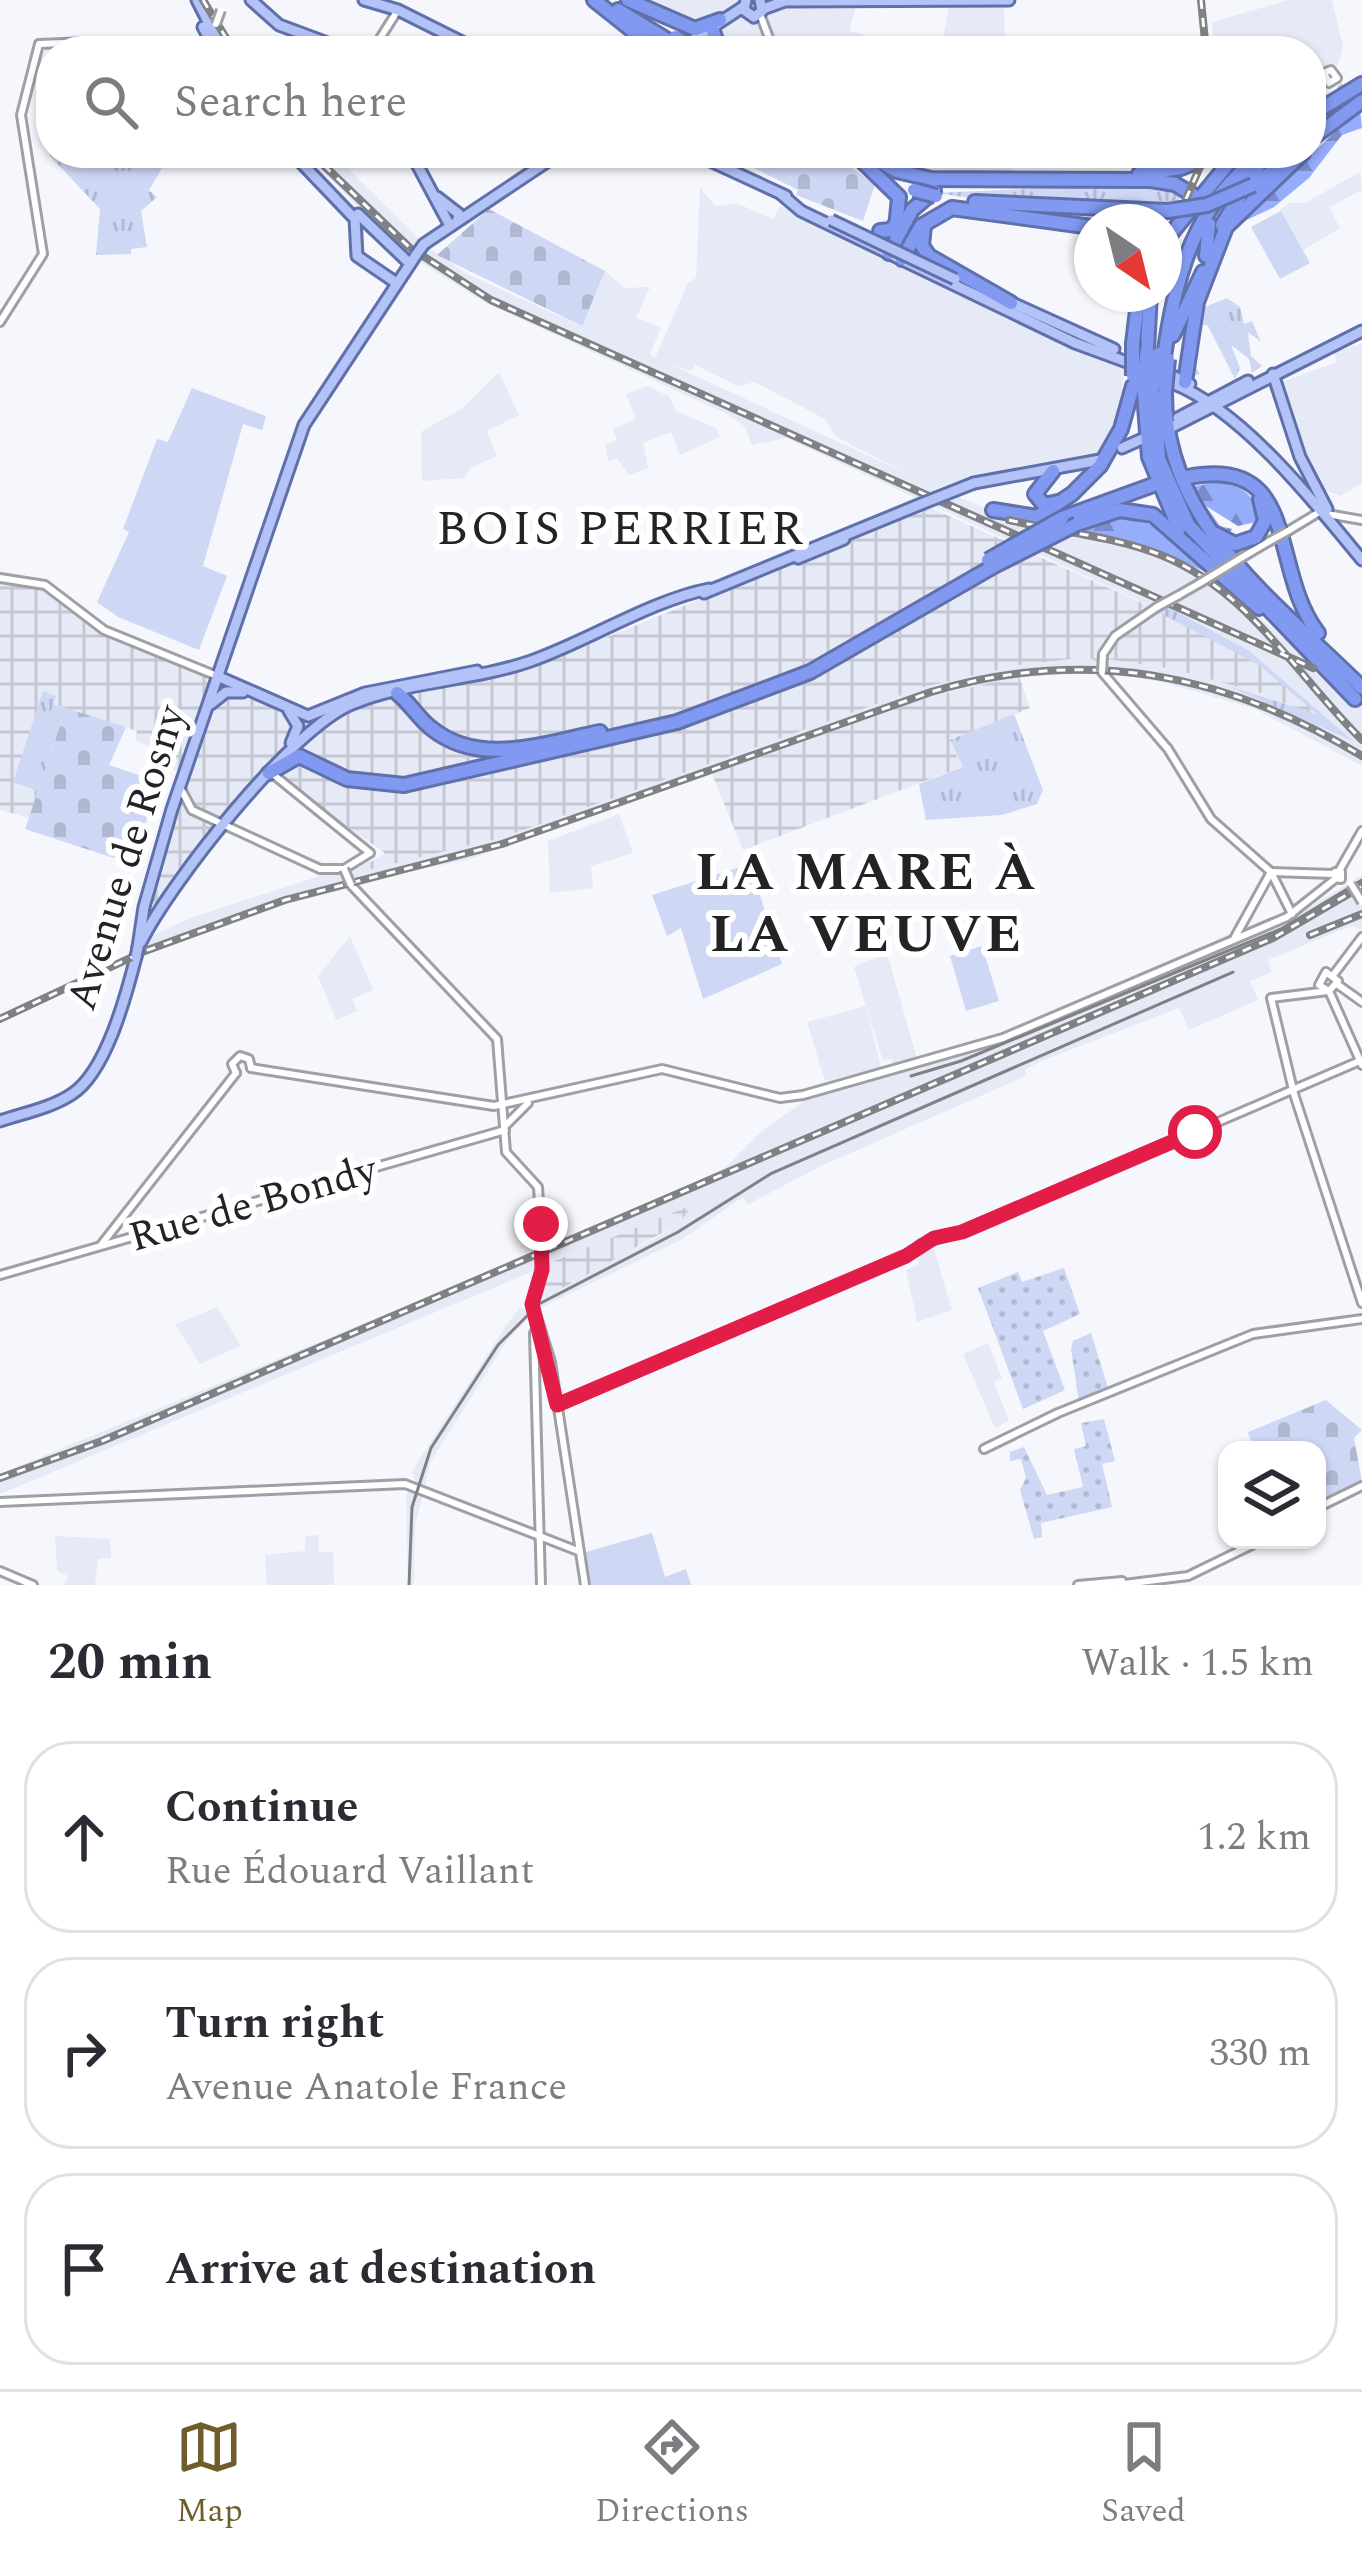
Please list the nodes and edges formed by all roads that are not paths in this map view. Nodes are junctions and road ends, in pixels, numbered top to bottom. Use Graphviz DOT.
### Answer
graph roads {
  1 [pos="194,0"];
  2 [pos="227,0"];
  3 [pos="251,0"];
  4 [pos="360,0"];
  5 [pos="598,0"];
  6 [pos="617,0"];
  7 [pos="628,0"];
  8 [pos="773,0"];
  9 [pos="891,0"];
  10 [pos="993,0"];
  11 [pos="1009,0"];
  12 [pos="399,5"];
  13 [pos="752,6"];
  14 [pos="209,36"];
  15 [pos="214,36"];
  16 [pos="309,36"];
  17 [pos="381,36"];
  18 [pos="454,36"];
  19 [pos="642,36"];
  20 [pos="653,36"];
  21 [pos="657,36"];
  22 [pos="691,36"];
  23 [pos="704,36"];
  24 [pos="766,36"];
  25 [pos="36,56"];
  26 [pos="1326,80"];
  27 [pos="1362,81"];
  28 [pos="1337,83"];
  29 [pos="1326,98"];
  30 [pos="1358,101"];
  31 [pos="1326,108"];
  32 [pos="1326,113"];
  33 [pos="1326,129"];
  34 [pos="310,168"];
  35 [pos="419,168"];
  36 [pos="533,168"];
  37 [pos="725,168"];
  38 [pos="873,168"];
  39 [pos="879,168"];
  40 [pos="889,168"];
  41 [pos="1172,168"];
  42 [pos="1225,168"];
  43 [pos="1238,168"];
  44 [pos="1250,168"];
  45 [pos="1257,168"];
  46 [pos="1278,168"];
  47 [pos="1285,168"];
  48 [pos="958,182"];
  49 [pos="1084,183"];
  50 [pos="781,194"];
  51 [pos="1193,195"];
  52 [pos="435,198"];
  53 [pos="962,202"];
  54 [pos="901,218"];
  55 [pos="453,219"];
  56 [pos="928,219"];
  57 [pos="1182,220"];
  58 [pos="1074,223"];
  59 [pos="1074,224"];
  60 [pos="1209,224"];
  61 [pos="436,226"];
  62 [pos="362,227"];
  63 [pos="880,231"];
  64 [pos="421,242"];
  65 [pos="894,254"];
  66 [pos="411,255"];
  67 [pos="389,284"];
  68 [pos="1194,285"];
  69 [pos="1007,306"];
  70 [pos="1141,312"];
  71 [pos="1148,312"];
  72 [pos="0,322"];
  73 [pos="1357,333"];
  74 [pos="1156,373"];
  75 [pos="1266,374"];
  76 [pos="1213,400"];
  77 [pos="1172,423"];
  78 [pos="1142,439"];
  79 [pos="1122,448"];
  80 [pos="1100,460"];
  81 [pos="1053,471"];
  82 [pos="1184,477"];
  83 [pos="1313,486"];
  84 [pos="1079,488"];
  85 [pos="1155,488"];
  86 [pos="1300,490"];
  87 [pos="993,510"];
  88 [pos="1328,513"];
  89 [pos="1065,520"];
  90 [pos="1362,520"];
  91 [pos="1362,560"];
  92 [pos="991,563"];
  93 [pos="1210,566"];
  94 [pos="0,578"];
  95 [pos="1252,580"];
  96 [pos="709,590"];
  97 [pos="694,593"];
  98 [pos="672,607"];
  99 [pos="638,618"];
  100 [pos="1334,659"];
  101 [pos="512,666"];
  102 [pos="221,672"];
  103 [pos="382,689"];
  104 [pos="248,693"];
  105 [pos="406,696"];
  106 [pos="1360,697"];
  107 [pos="289,710"];
  108 [pos="202,727"];
  109 [pos="269,769"];
  110 [pos="185,776"];
  111 [pos="229,819"];
  112 [pos="1362,831"];
  113 [pos="344,869"];
  114 [pos="1271,872"];
  115 [pos="1337,875"];
  116 [pos="148,891"];
  117 [pos="1362,902"];
  118 [pos="160,912"];
  119 [pos="1292,914"];
  120 [pos="145,924"];
  121 [pos="1362,937"];
  122 [pos="1235,938"];
  123 [pos="1334,974"];
  124 [pos="1337,984"];
  125 [pos="1319,985"];
  126 [pos="1329,991"];
  127 [pos="1297,996"];
  128 [pos="1362,1002"];
  129 [pos="98,1059"];
  130 [pos="1361,1062"];
  131 [pos="251,1068"];
  132 [pos="236,1073"];
  133 [pos="79,1082"];
  134 [pos="1293,1090"];
  135 [pos="68,1097"];
  136 [pos="530,1101"];
  137 [pos="40,1107"];
  138 [pos="503,1107"];
  139 [pos="0,1121"];
  140 [pos="505,1128"];
  141 [pos="100,1248"];
  142 [pos="0,1275"];
  143 [pos="1362,1303"];
  144 [pos="1362,1319"];
  145 [pos="540,1327"];
  146 [pos="557,1405"];
  147 [pos="984,1450"];
  148 [pos="1362,1488"];
  149 [pos="0,1503"];
  150 [pos="1326,1505"];
  151 [pos="540,1537"];
  152 [pos="1239,1549"];
  153 [pos="578,1551"];
  154 [pos="0,1571"];
  155 [pos="1143,1581"];
  156 [pos="1087,1584"];
  157 [pos="33,1585"];
  158 [pos="542,1585"];
  159 [pos="585,1585"];
  160 [pos="1078,1585"];
  161 [pos="1116,1585"];
  1 -- 14 [label="main road"];
  2 -- 15 [label="street, bridge"];
  3 -- 16 [label="main road"];
  4 -- 12 [label="main road"];
  5 -- 19 [label="highway"];
  5 -- 20 [label="highway"];
  6 -- 21 [label="highway"];
  7 -- 22 [label="highway"];
  8 -- 13 [label="main road"];
  9 -- 10 [label="main road"];
  11 -- 13 [label="main road"];
  12 -- 17 [label="street"];
  12 -- 18 [label="main road"];
  13 -- 23 [label="main road"];
  13 -- 24 [label="street"];
  25 -- 72 [label="street"];
  26 -- 28 [label="street"];
  27 -- 29 [label="highway"];
  27 -- 31 [label="highway"];
  30 -- 32 [label="highway"];
  30 -- 33 [label="highway"];
  34 -- 62 [label="main road"];
  35 -- 52 [label="main road"];
  36 -- 55 [label="main road"];
  37 -- 50 [label="main road"];
  38 -- 54 [label="highway"];
  39 -- 53 [label="highway, bridge"];
  40 -- 48 [label="highway"];
  41 -- 48 [label="highway"];
  42 -- 57 [label="highway"];
  43 -- 74 [label="highway"];
  44 -- 74 [label="highway"];
  45 -- 68 [label="highway"];
  46 -- 53 [label="highway, bridge"];
  47 -- 74 [label="highway"];
  48 -- 49 [label="highway"];
  49 -- 51 [label="highway"];
  49 -- 65 [label="highway"];
  50 -- 65 [label="main road"];
  50 -- 69 [label="main road, bridge"];
  52 -- 55 [label="main road"];
  52 -- 61 [label="main road"];
  53 -- 58 [label="highway"];
  54 -- 63 [label="highway"];
  54 -- 65 [label="highway"];
  55 -- 61 [label="main road"];
  55 -- 64 [label="main road"];
  56 -- 59 [label="highway"];
  56 -- 65 [label="highway"];
  56 -- 69 [label="highway"];
  60 -- 68 [label="highway"];
  61 -- 64 [label="main road"];
  62 -- 66 [label="main road"];
  62 -- 67 [label="main road"];
  64 -- 66 [label="main road, Avenue de Rosny, bridge"];
  65 -- 69 [label="main road"];
  66 -- 67 [label="main road, Avenue de Rosny"];
  67 -- 102 [label="main road, Avenue de Rosny"];
  68 -- 74 [label="highway"];
  69 -- 74 [label="main road"];
  69 -- 74 [label="main road"];
  70 -- 74 [label="highway, bridge"];
  71 -- 74 [label="highway"];
  73 -- 75 [label="main road"];
  74 -- 76 [label="main road"];
  74 -- 77 [label="main road"];
  74 -- 82 [label="highway"];
  74 -- 84 [label="highway"];
  74 -- 89 [label="highway"];
  74 -- 93 [label="highway"];
  74 -- 95 [label="highway"];
  74 -- 106 [label="highway"];
  75 -- 76 [label="main road"];
  75 -- 76 [label="main road"];
  75 -- 83 [label="main road"];
  76 -- 77 [label="main road"];
  76 -- 77 [label="main road"];
  76 -- 86 [label="main road"];
  78 -- 79 [label="main road"];
  80 -- 81 [label="main road"];
  81 -- 84 [label="highway"];
  81 -- 96 [label="main road, bridge"];
  82 -- 82 [label="highway"];
  82 -- 95 [label="highway"];
  82 -- 100 [label="highway"];
  83 -- 86 [label="main road"];
  83 -- 88 [label="main road"];
  84 -- 87 [label="highway"];
  85 -- 89 [label="highway"];
  86 -- 88 [label="main road"];
  88 -- 90 [label="street"];
  88 -- 91 [label="main road"];
  88 -- 114 [label="street, bridge"];
  89 -- 92 [label="highway, bridge"];
  89 -- 92 [label="highway, bridge"];
  89 -- 93 [label="highway"];
  92 -- 105 [label="highway"];
  92 -- 109 [label="highway"];
  93 -- 106 [label="highway"];
  94 -- 102 [label="street"];
  95 -- 100 [label="highway"];
  96 -- 97 [label="main road"];
  96 -- 98 [label="main road"];
  97 -- 98 [label="main road"];
  97 -- 99 [label="main road"];
  98 -- 99 [label="main road"];
  99 -- 101 [label="main road"];
  100 -- 106 [label="highway"];
  101 -- 103 [label="main road"];
  101 -- 105 [label="main road"];
  102 -- 104 [label="main road"];
  102 -- 108 [label="main road, Avenue de Rosny"];
  103 -- 105 [label="main road"];
  103 -- 107 [label="main road"];
  104 -- 107 [label="main road"];
  104 -- 108 [label="main road"];
  105 -- 109 [label="main road"];
  107 -- 109 [label="main road"];
  108 -- 110 [label="main road, Avenue de Rosny"];
  109 -- 111 [label="main road"];
  109 -- 113 [label="street"];
  110 -- 111 [label="street"];
  110 -- 116 [label="main road, Avenue de Rosny"];
  111 -- 113 [label="street"];
  111 -- 118 [label="main road"];
  112 -- 115 [label="street"];
  113 -- 138 [label="street, bridge"];
  114 -- 115 [label="street"];
  114 -- 119 [label="street"];
  114 -- 122 [label="street"];
  115 -- 117 [label="street, bridge"];
  115 -- 119 [label="street"];
  116 -- 118 [label="main road"];
  116 -- 120 [label="main road, Avenue de Rosny"];
  118 -- 120 [label="main road"];
  119 -- 122 [label="street"];
  120 -- 129 [label="main road, Avenue de Rosny"];
  121 -- 123 [label="street"];
  122 -- 136 [label="street"];
  123 -- 124 [label="street"];
  123 -- 125 [label="street"];
  124 -- 126 [label="street"];
  124 -- 128 [label="street"];
  125 -- 126 [label="street"];
  125 -- 127 [label="street"];
  126 -- 127 [label="street"];
  126 -- 130 [label="street"];
  127 -- 134 [label="street"];
  129 -- 133 [label="main road, Avenue de Rosny"];
  129 -- 135 [label="main road, Avenue de Rosny"];
  130 -- 134 [label="street"];
  131 -- 132 [label="street"];
  131 -- 132 [label="street"];
  131 -- 138 [label="street"];
  132 -- 141 [label="street"];
  133 -- 135 [label="main road, Avenue de Rosny"];
  133 -- 137 [label="main road, Avenue de Rosny"];
  134 -- 143 [label="street"];
  134 -- 146 [label="street"];
  135 -- 137 [label="main road, Avenue de Rosny"];
  136 -- 138 [label="street"];
  136 -- 140 [label="street"];
  137 -- 139 [label="main road, Avenue de Rosny"];
  138 -- 140 [label="street"];
  140 -- 141 [label="street, Rue de Bondy"];
  140 -- 145 [label="street, bridge"];
  141 -- 142 [label="street, Rue de Bondy"];
  144 -- 147 [label="street"];
  145 -- 146 [label="street"];
  145 -- 151 [label="street"];
  146 -- 153 [label="street"];
  148 -- 150 [label="street"];
  149 -- 151 [label="street"];
  151 -- 153 [label="street"];
  151 -- 158 [label="street"];
  152 -- 155 [label="street"];
  153 -- 159 [label="street"];
  154 -- 157 [label="street"];
  155 -- 156 [label="street"];
  155 -- 161 [label="street"];
  156 -- 160 [label="street"];
}
